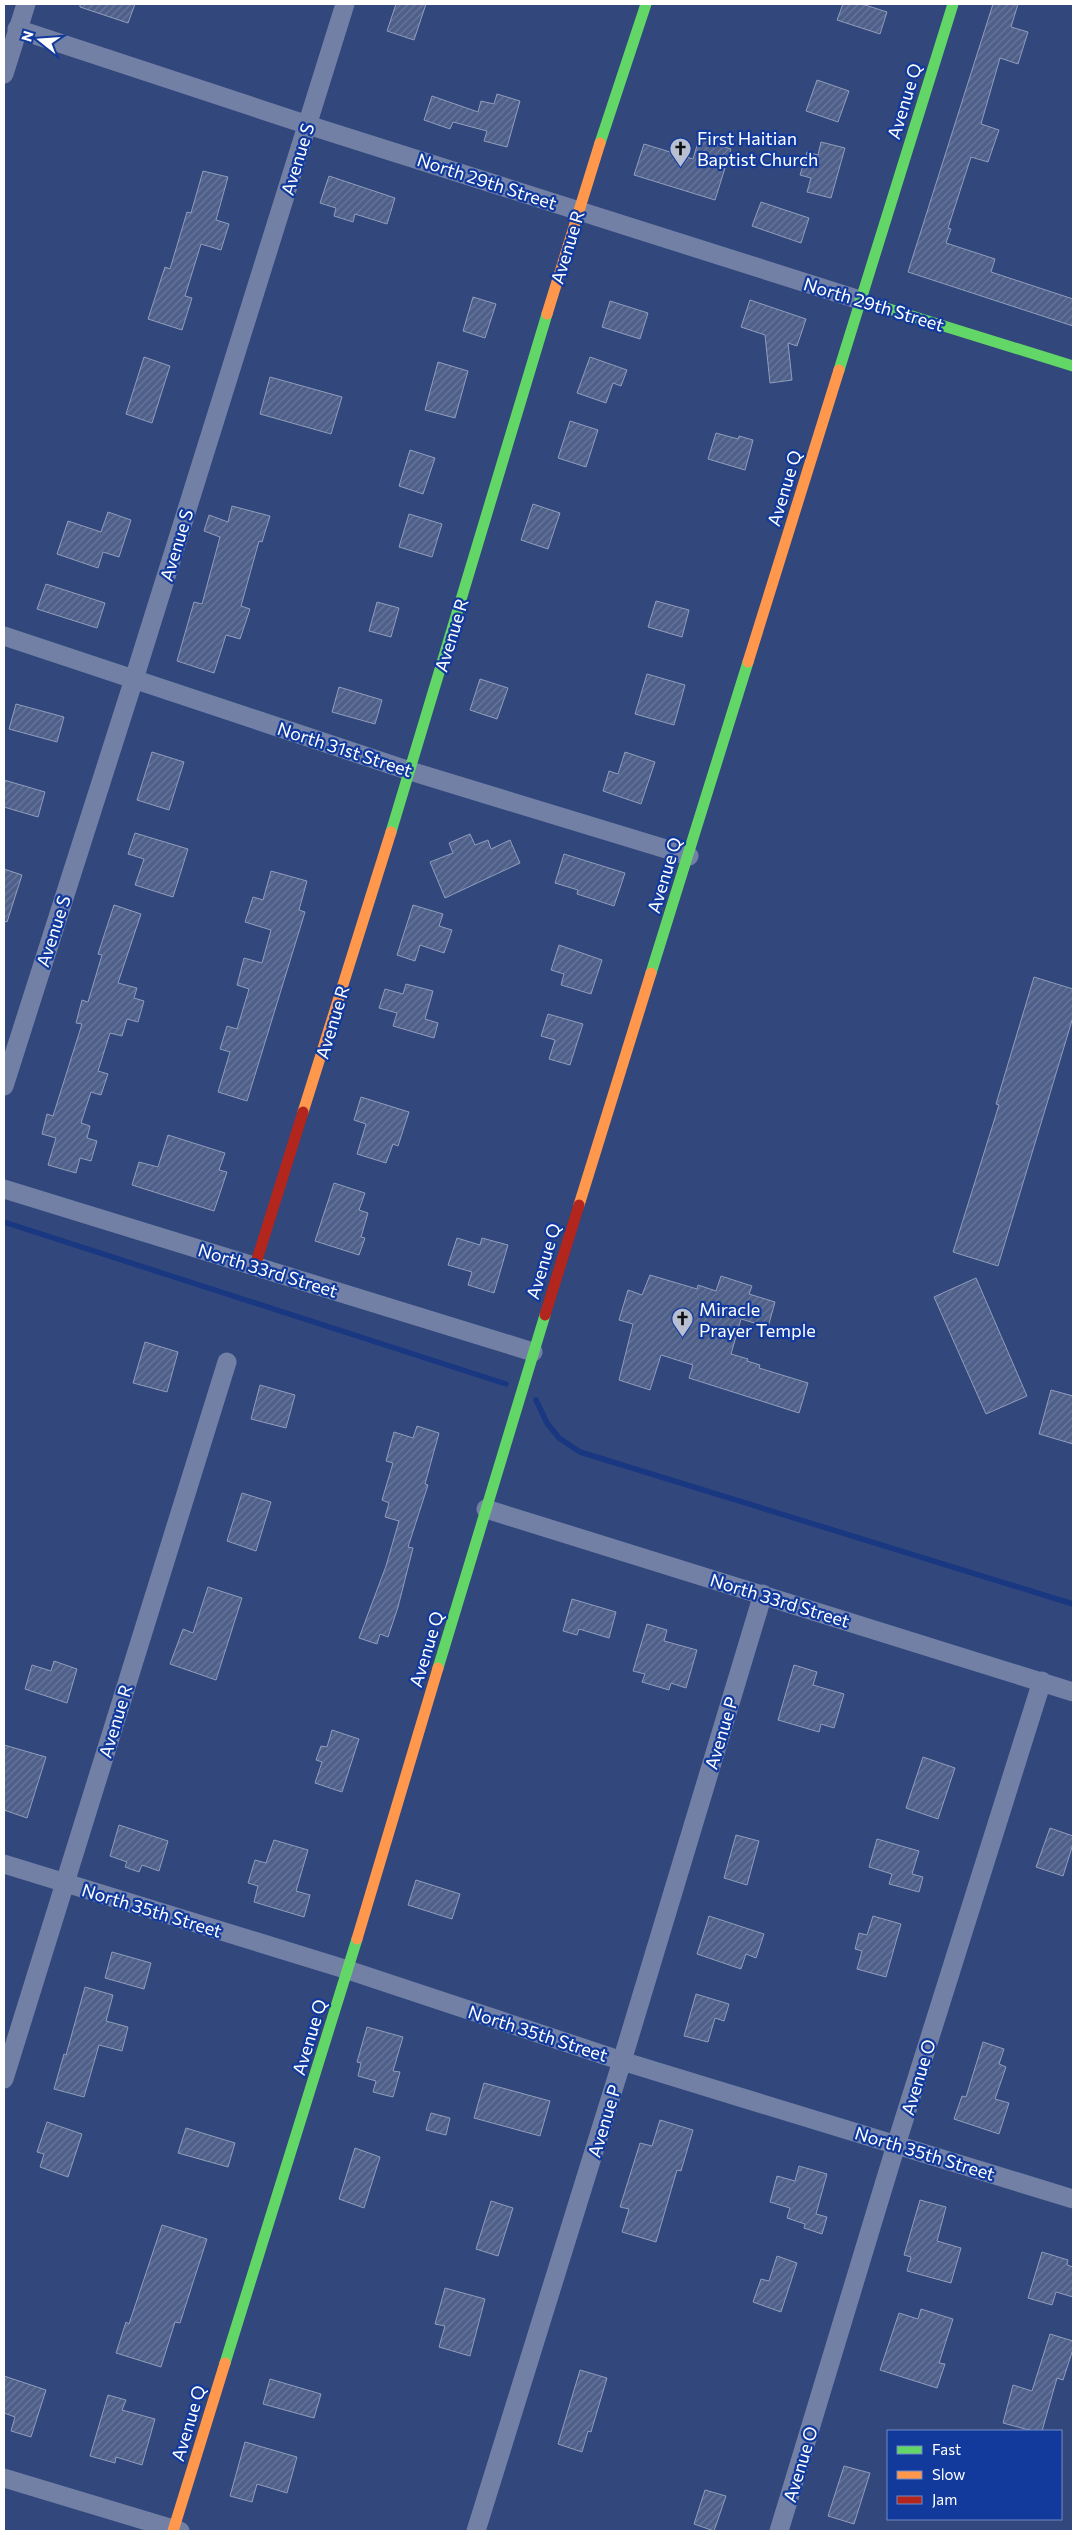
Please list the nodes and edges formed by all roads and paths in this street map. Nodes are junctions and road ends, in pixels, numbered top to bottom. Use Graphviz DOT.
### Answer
graph roads {
  1 [pos="26,4"];
  2 [pos="344,4"];
  3 [pos="646,4"];
  4 [pos="953,4"];
  5 [pos="17,29"];
  6 [pos="4,74"];
  7 [pos="308,125"];
  8 [pos="578,210"];
  9 [pos="860,300"];
  10 [pos="1073,366"];
  11 [pos="4,636"];
  12 [pos="134,678"];
  13 [pos="410,771"];
  14 [pos="689,856"];
  15 [pos="4,1086"];
  16 [pos="4,1189"];
  17 [pos="255,1266"];
  18 [pos="533,1352"];
  19 [pos="227,1362"];
  20 [pos="486,1509"];
  21 [pos="762,1594"];
  22 [pos="1042,1681"];
  23 [pos="1073,1692"];
  24 [pos="4,1864"];
  25 [pos="65,1883"];
  26 [pos="348,1970"];
  27 [pos="622,2061"];
  28 [pos="4,2079"];
  29 [pos="896,2145"];
  30 [pos="1073,2199"];
  31 [pos="4,2478"];
  32 [pos="175,2531"];
  33 [pos="476,2531"];
  34 [pos="780,2531"];
  1 -- 5 [label="street"];
  2 -- 7 [label="street, Avenue S"];
  3 -- 8 [label="street, Avenue R"];
  4 -- 9 [label="street, Avenue Q"];
  5 -- 6 [label="street"];
  5 -- 7 [label="street, North 29th Street"];
  7 -- 8 [label="street, North 29th Street"];
  7 -- 12 [label="street, Avenue S"];
  8 -- 9 [label="street, North 29th Street"];
  8 -- 13 [label="street, Avenue R"];
  9 -- 10 [label="street, North 29th Street"];
  9 -- 14 [label="street, Avenue Q"];
  11 -- 12 [label="street, North 31st Street"];
  12 -- 13 [label="street, North 31st Street"];
  12 -- 15 [label="street, Avenue S"];
  13 -- 14 [label="street, North 31st Street"];
  13 -- 17 [label="street, Avenue R"];
  14 -- 18 [label="street, Avenue Q"];
  16 -- 17 [label="street, North 33rd Street"];
  17 -- 18 [label="street, North 33rd Street"];
  18 -- 20 [label="street, Avenue Q"];
  19 -- 25 [label="street, Avenue R"];
  20 -- 21 [label="street, North 33rd Street"];
  20 -- 26 [label="street, Avenue Q"];
  21 -- 22 [label="street, North 33rd Street"];
  21 -- 27 [label="street, Avenue P"];
  22 -- 23 [label="street, North 33rd Street"];
  22 -- 29 [label="street, Avenue O"];
  24 -- 25 [label="street, North 35th Street"];
  25 -- 26 [label="street, North 35th Street"];
  25 -- 28 [label="street, Avenue R"];
  26 -- 27 [label="street, North 35th Street"];
  26 -- 32 [label="street, Avenue Q"];
  27 -- 29 [label="street, North 35th Street"];
  27 -- 33 [label="street, Avenue P"];
  29 -- 30 [label="street, North 35th Street"];
  29 -- 34 [label="street, Avenue O"];
  31 -- 32 [label="street"];
}
